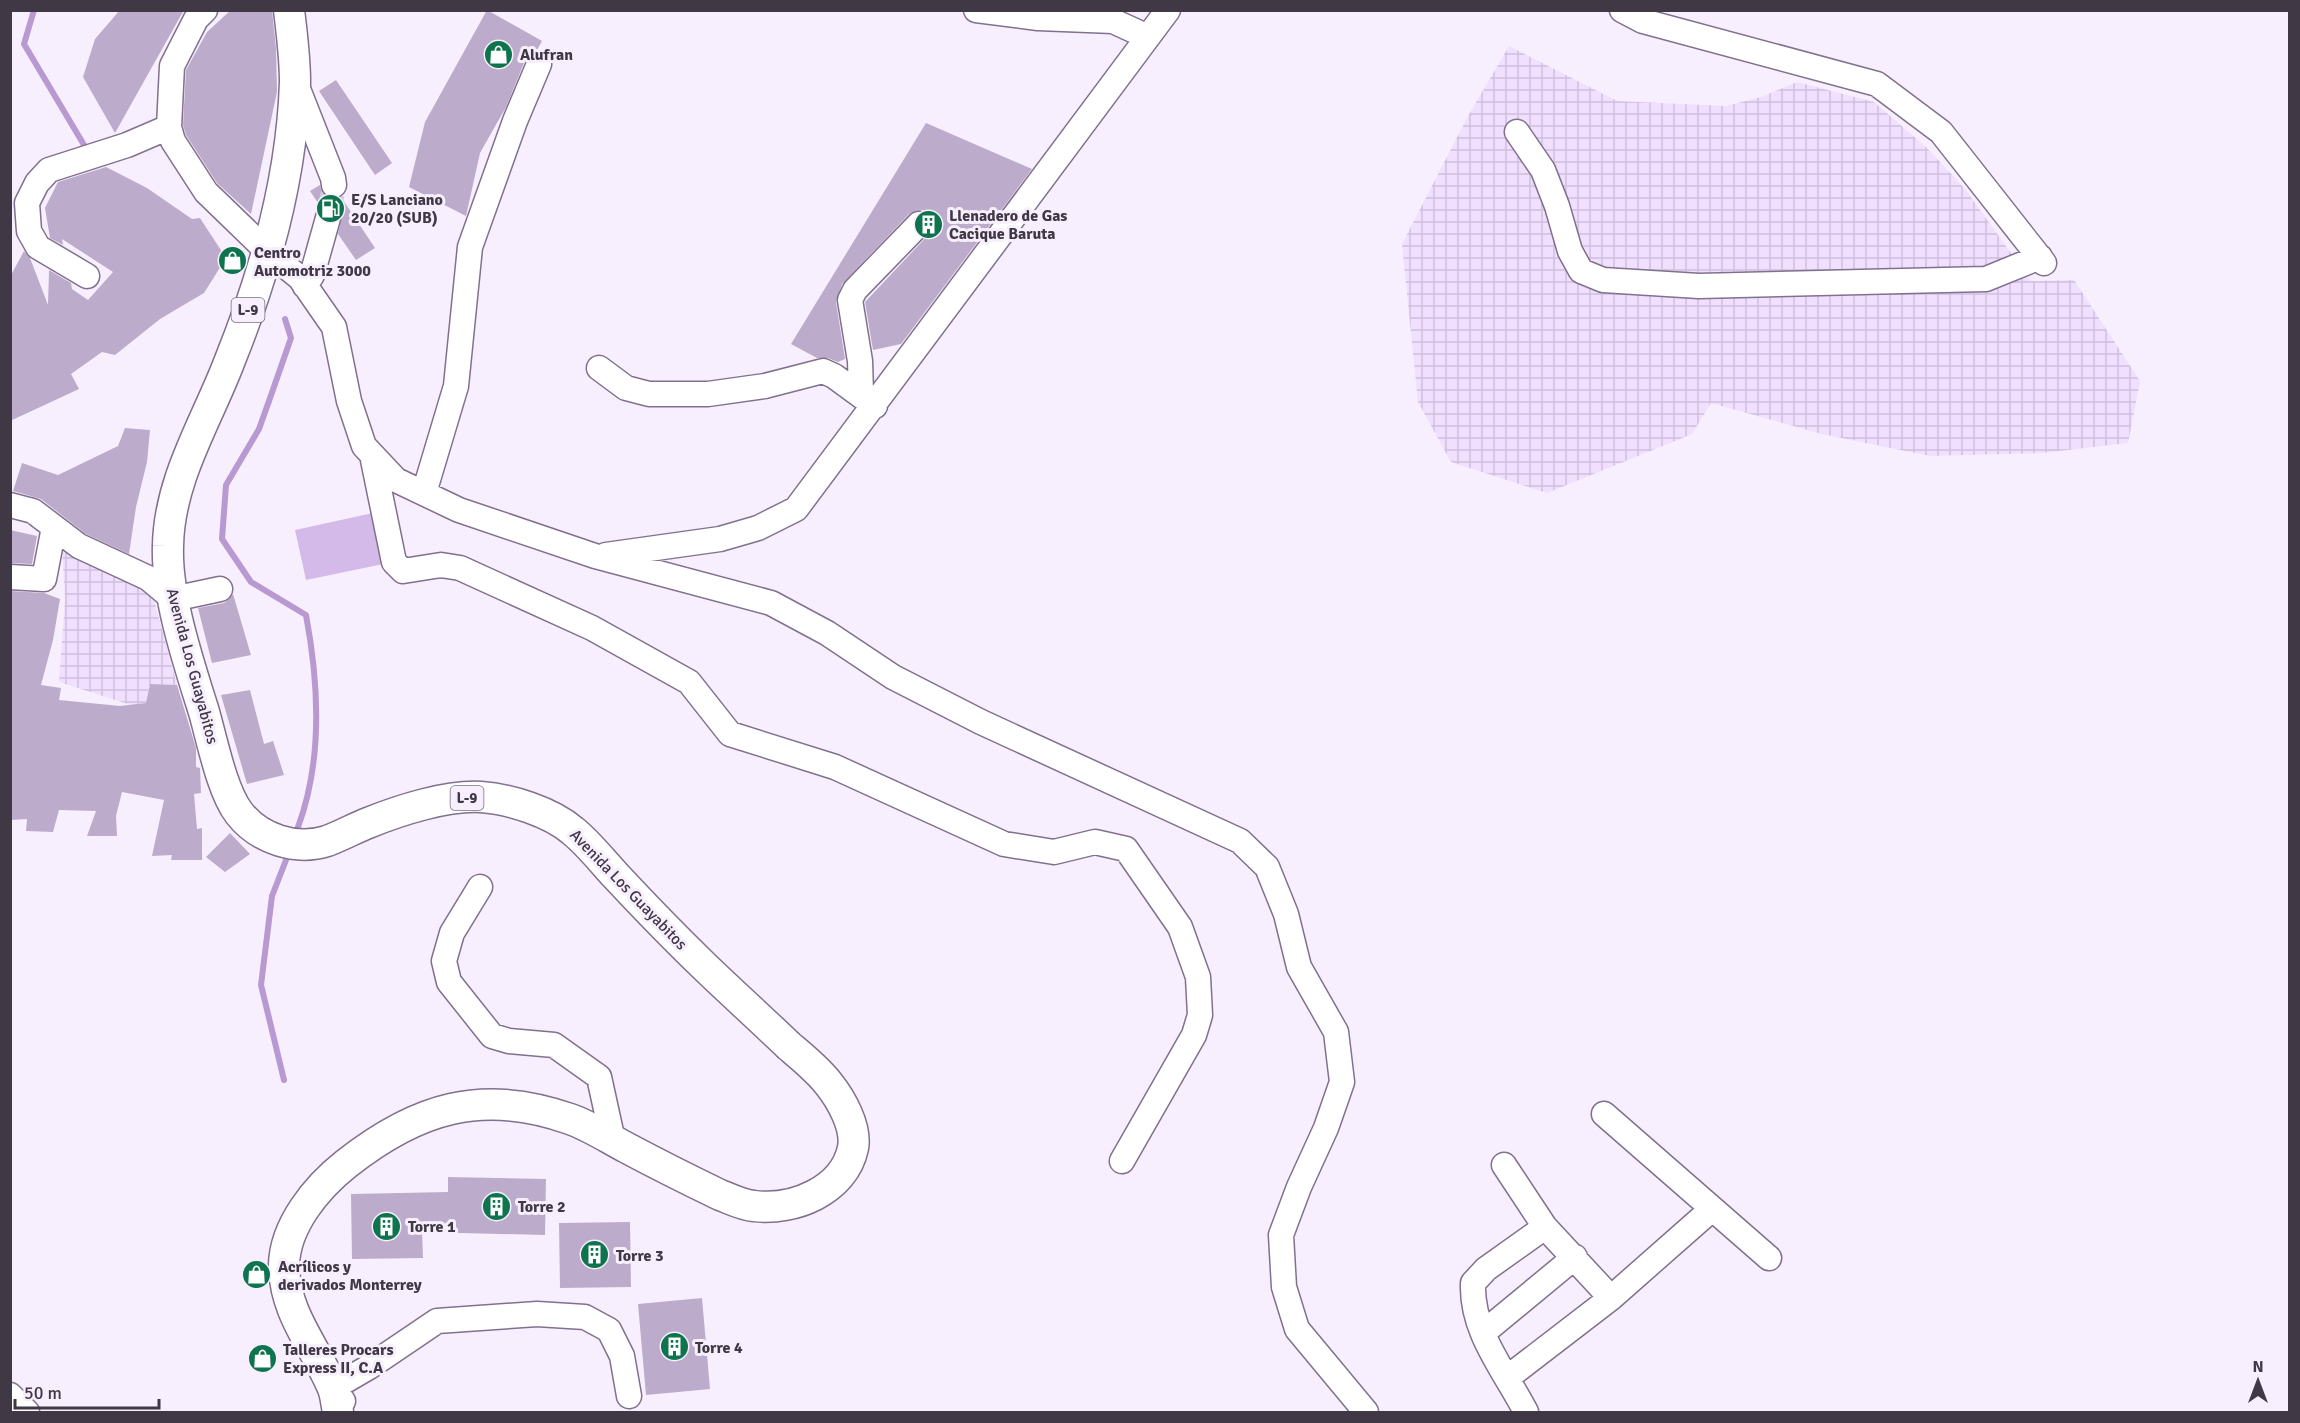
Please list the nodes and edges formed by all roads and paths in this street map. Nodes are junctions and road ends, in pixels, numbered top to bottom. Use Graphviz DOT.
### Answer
graph roads {
  1 [pos="205,10"];
  2 [pos="289,10"];
  3 [pos="976,10"];
  4 [pos="1168,10"];
  5 [pos="1622,10"];
  6 [pos="1148,38"];
  7 [pos="539,64"];
  8 [pos="295,81"];
  9 [pos="169,127"];
  10 [pos="1517,132"];
  11 [pos="334,185"];
  12 [pos="328,218"];
  13 [pos="919,224"];
  14 [pos="268,252"];
  15 [pos="87,276"];
  16 [pos="305,286"];
  17 [pos="599,368"];
  18 [pos="868,399"];
  19 [pos="372,455"];
  20 [pos="424,493"];
  21 [pos="10,505"];
  22 [pos="54,527"];
  23 [pos="595,556"];
  24 [pos="10,577"];
  25 [pos="220,589"];
  26 [pos="173,599"];
  27 [pos="480,887"];
  28 [pos="1604,1114"];
  29 [pos="613,1141"];
  30 [pos="1122,1161"];
  31 [pos="1504,1165"];
  32 [pos="1713,1209"];
  33 [pos="1545,1227"];
  34 [pos="1575,1257"];
  35 [pos="1769,1258"];
  36 [pos="1611,1298"];
  37 [pos="1483,1333"];
  38 [pos="1507,1378"];
  39 [pos="10,1395"];
  40 [pos="629,1396"];
  41 [pos="336,1400"];
  42 [pos="27,1413"];
  43 [pos="352,1413"];
  44 [pos="1366,1413"];
  45 [pos="1526,1413"];
  1 -- 9 [label="street"];
  2 -- 8 [label="main road, Avenida Los Guayabitos / L-9"];
  3 -- 6 [label="street"];
  4 -- 6 [label="street"];
  5 -- 10 [label="street"];
  6 -- 18 [label="street"];
  7 -- 20 [label="street"];
  8 -- 11 [label="street"];
  8 -- 14 [label="main road, Avenida Los Guayabitos / L-9"];
  9 -- 14 [label="street"];
  9 -- 15 [label="street"];
  12 -- 16 [label="street"];
  13 -- 18 [label="street"];
  14 -- 16 [label="street"];
  14 -- 26 [label="main road, Avenida Los Guayabitos / L-9"];
  16 -- 19 [label="street"];
  17 -- 18 [label="street"];
  18 -- 23 [label="street"];
  19 -- 20 [label="street"];
  19 -- 30 [label="street"];
  20 -- 23 [label="street"];
  21 -- 22 [label="street"];
  22 -- 24 [label="street"];
  22 -- 26 [label="street"];
  23 -- 44 [label="street"];
  25 -- 26 [label="street"];
  26 -- 29 [label="main road, Avenida Los Guayabitos / L-9"];
  27 -- 29 [label="street"];
  28 -- 32 [label="street"];
  29 -- 41 [label="main road, Avenida Los Guayabitos / L-9"];
  31 -- 33 [label="street"];
  32 -- 35 [label="street"];
  32 -- 36 [label="street"];
  33 -- 34 [label="street"];
  33 -- 37 [label="street"];
  34 -- 36 [label="street"];
  34 -- 37 [label="street"];
  36 -- 38 [label="street"];
  37 -- 38 [label="street"];
  38 -- 45 [label="street"];
  39 -- 42 [label="street"];
  40 -- 41 [label="street"];
  41 -- 43 [label="street"];
}
